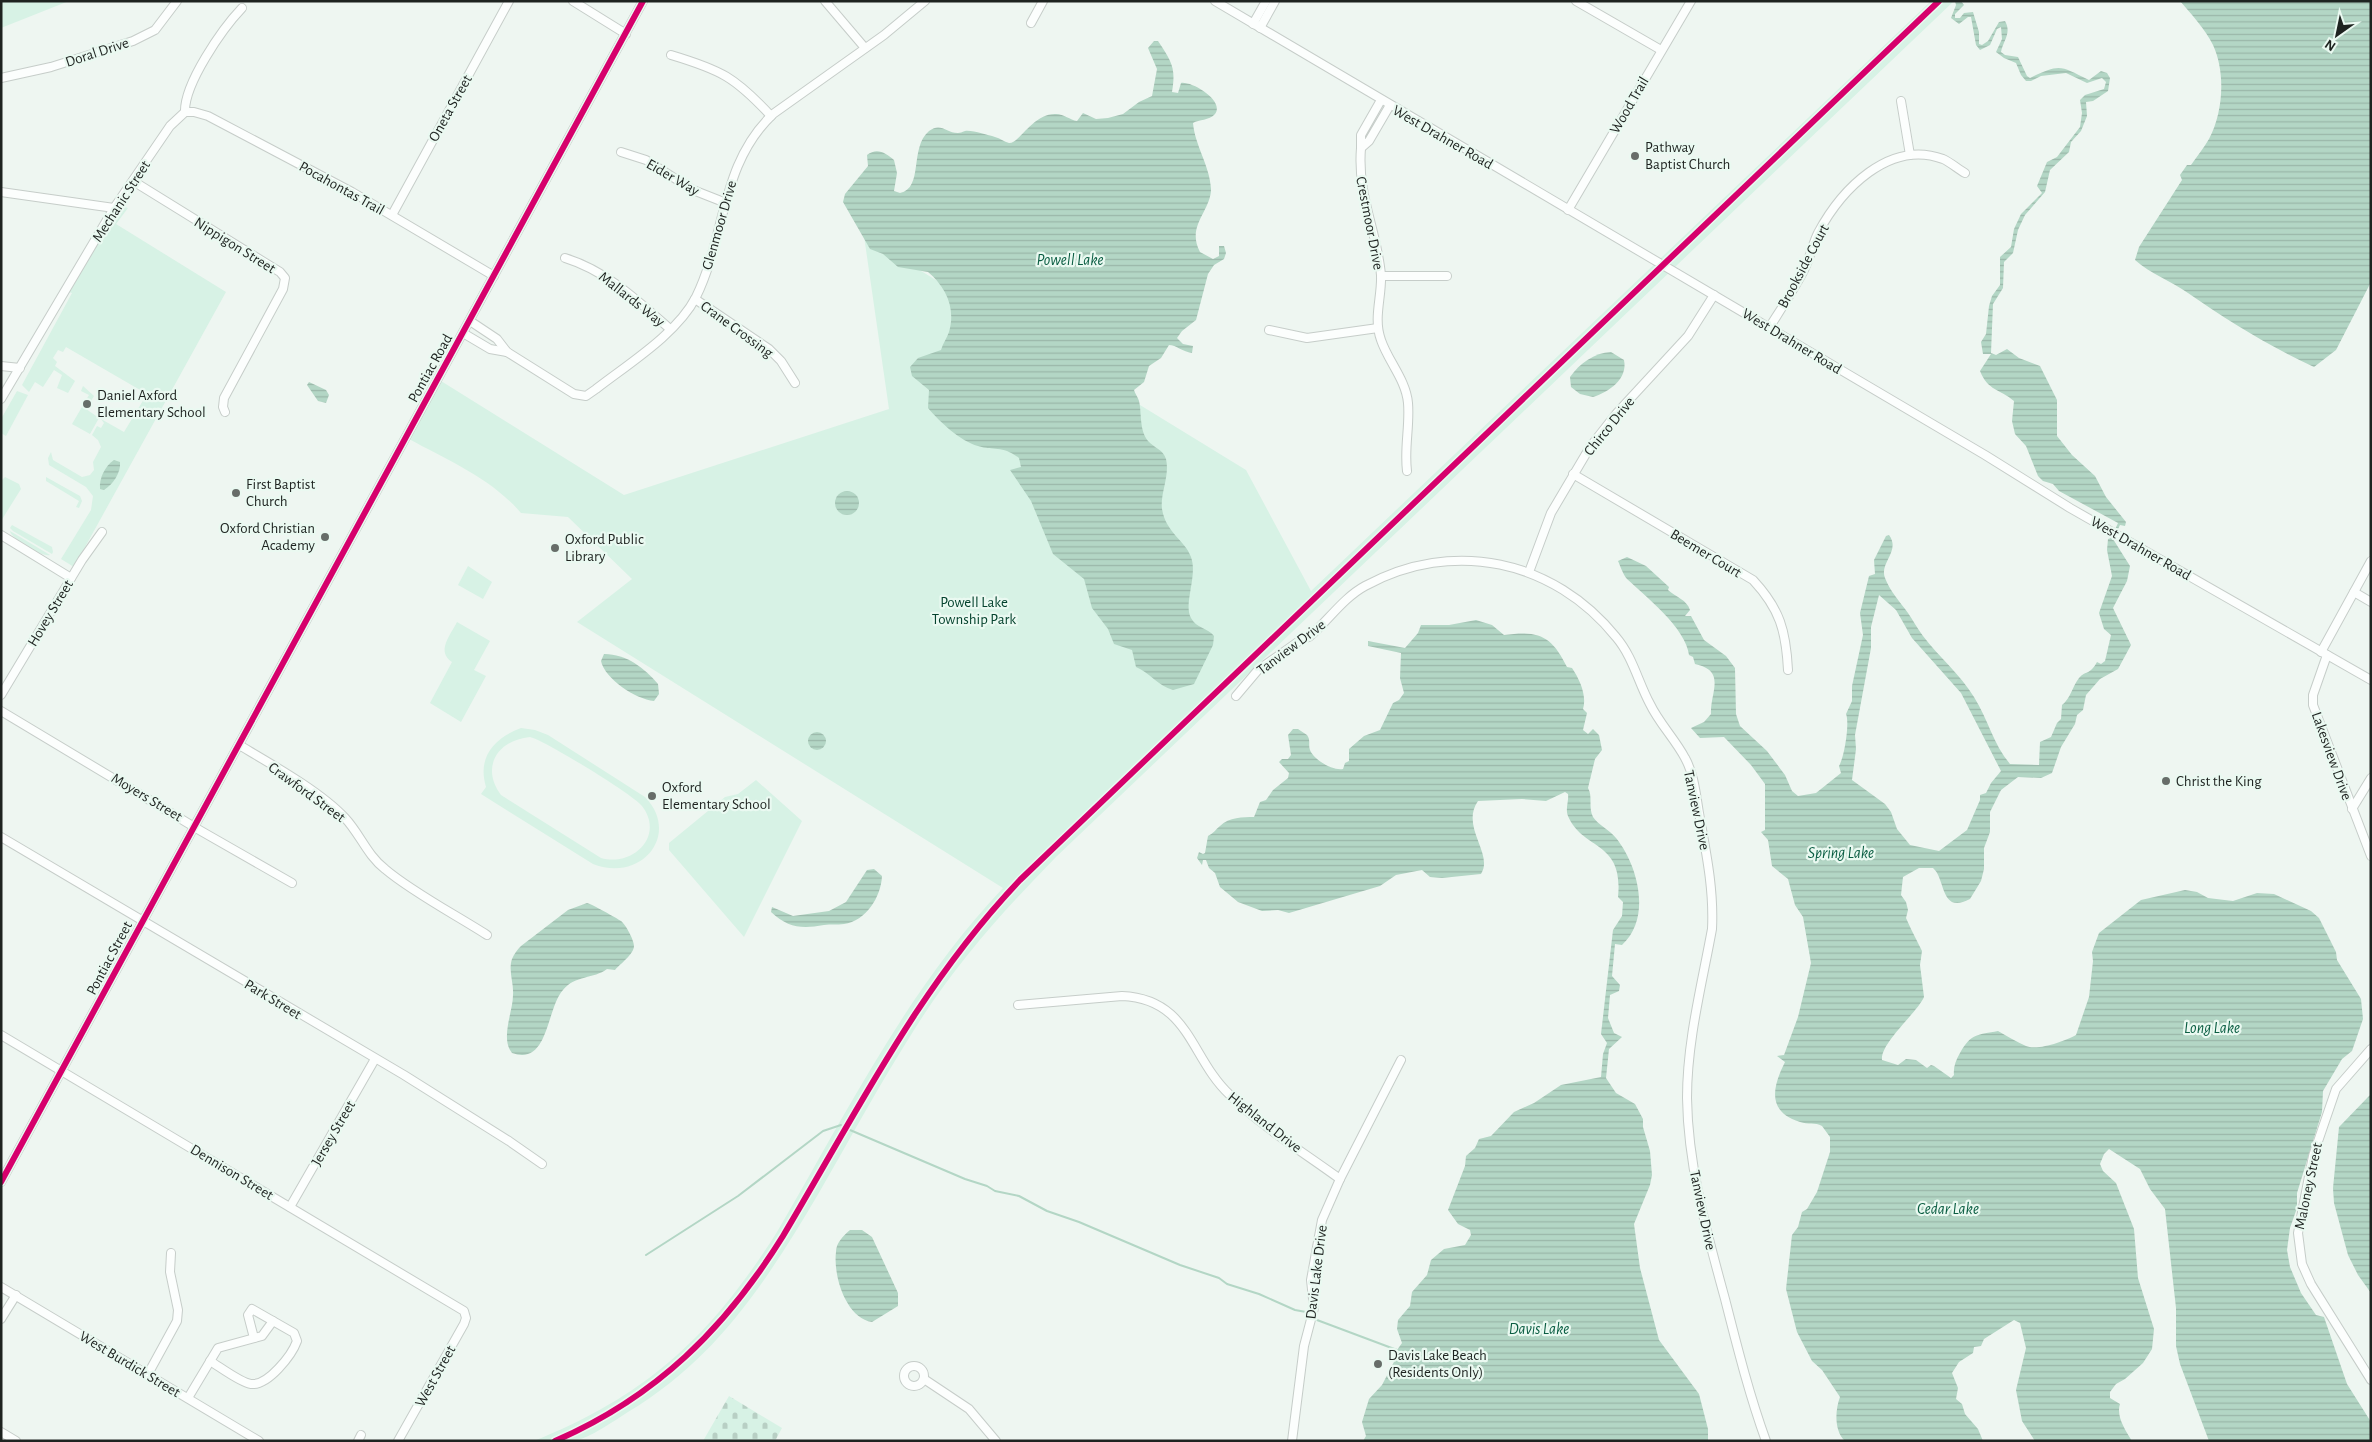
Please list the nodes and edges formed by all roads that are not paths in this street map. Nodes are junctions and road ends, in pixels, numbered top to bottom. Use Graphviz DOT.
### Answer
graph roads {
  1 [pos="177,1"];
  2 [pos="509,1"];
  3 [pos="573,1"];
  4 [pos="643,1"];
  5 [pos="825,1"];
  6 [pos="925,1"];
  7 [pos="1043,1"];
  8 [pos="1215,1"];
  9 [pos="1266,1"];
  10 [pos="1275,1"];
  11 [pos="1576,1"];
  12 [pos="1691,1"];
  13 [pos="242,8"];
  14 [pos="1031,24"];
  15 [pos="1256,26"];
  16 [pos="626,34"];
  17 [pos="865,48"];
  18 [pos="1661,50"];
  19 [pos="670,55"];
  20 [pos="1,78"];
  21 [pos="1381,100"];
  22 [pos="1902,101"];
  23 [pos="1390,105"];
  24 [pos="185,112"];
  25 [pos="771,116"];
  26 [pos="1361,148"];
  27 [pos="621,152"];
  28 [pos="1910,155"];
  29 [pos="1965,173"];
  30 [pos="132,182"];
  31 [pos="1,192"];
  32 [pos="726,202"];
  33 [pos="114,208"];
  34 [pos="1568,210"];
  35 [pos="392,215"];
  36 [pos="565,258"];
  37 [pos="494,276"];
  38 [pos="1381,276"];
  39 [pos="1447,276"];
  40 [pos="1714,295"];
  41 [pos="695,299"];
  42 [pos="470,321"];
  43 [pos="1378,328"];
  44 [pos="1769,328"];
  45 [pos="670,329"];
  46 [pos="1269,330"];
  47 [pos="463,333"];
  48 [pos="507,352"];
  49 [pos="1,366"];
  50 [pos="20,368"];
  51 [pos="795,383"];
  52 [pos="1,399"];
  53 [pos="226,412"];
  54 [pos="1407,471"];
  55 [pos="1573,474"];
  56 [pos="102,532"];
  57 [pos="1,535"];
  58 [pos="2371,561"];
  59 [pos="1529,572"];
  60 [pos="71,578"];
  61 [pos="2354,592"];
  62 [pos="2371,602"];
  63 [pos="2324,653"];
  64 [pos="1788,670"];
  65 [pos="2371,680"];
  66 [pos="1,695"];
  67 [pos="1236,696"];
  68 [pos="1,711"];
  69 [pos="239,745"];
  70 [pos="2371,778"];
  71 [pos="2352,809"];
  72 [pos="195,826"];
  73 [pos="1,837"];
  74 [pos="2371,856"];
  75 [pos="292,883"];
  76 [pos="143,922"];
  77 [pos="487,935"];
  78 [pos="1018,1005"];
  79 [pos="1,1035"];
  80 [pos="2371,1048"];
  81 [pos="375,1059"];
  82 [pos="1401,1060"];
  83 [pos="62,1071"];
  84 [pos="542,1164"];
  85 [pos="1340,1179"];
  86 [pos="1,1182"];
  87 [pos="290,1207"];
  88 [pos="171,1252"];
  89 [pos="1,1286"];
  90 [pos="16,1295"];
  91 [pos="462,1309"];
  92 [pos="1,1319"];
  93 [pos="273,1320"];
  94 [pos="254,1338"];
  95 [pos="210,1361"];
  96 [pos="148,1374"];
  97 [pos="924,1379"];
  98 [pos="2371,1380"];
  99 [pos="188,1398"];
  100 [pos="1,1432"];
  101 [pos="16,1441"];
  102 [pos="259,1441"];
  103 [pos="398,1441"];
  104 [pos="996,1441"];
  105 [pos="1292,1441"];
  106 [pos="1766,1441"];
  1 -- 20 [label="street, Doral Drive"];
  2 -- 35 [label="street, Oneta Street"];
  3 -- 16 [label="street"];
  4 -- 16 [label="street, Pontiac Road"];
  5 -- 17 [label="street"];
  6 -- 17 [label="street, Glenmoor Drive"];
  7 -- 14 [label="street"];
  8 -- 15 [label="street, West Drahner Road"];
  9 -- 15 [label="street"];
  10 -- 15 [label="street"];
  11 -- 18 [label="street"];
  12 -- 18 [label="street, Wood Trail"];
  13 -- 24 [label="street"];
  15 -- 21 [label="street, West Drahner Road"];
  16 -- 37 [label="street, Pontiac Road"];
  17 -- 25 [label="street, Glenmoor Drive"];
  18 -- 34 [label="street, Wood Trail"];
  19 -- 25 [label="street"];
  21 -- 23 [label="street, West Drahner Road"];
  21 -- 26 [label="street, Crestmoor Drive"];
  22 -- 28 [label="street"];
  23 -- 26 [label="street"];
  23 -- 34 [label="street, West Drahner Road"];
  24 -- 30 [label="street, Mechanic Street"];
  24 -- 35 [label="street, Pocahontas Trail"];
  25 -- 32 [label="street, Glenmoor Drive"];
  26 -- 38 [label="street, Crestmoor Drive"];
  27 -- 32 [label="street, Eider Way"];
  28 -- 29 [label="street, Brookside Court"];
  28 -- 44 [label="street, Brookside Court"];
  30 -- 33 [label="street, Mechanic Street"];
  30 -- 53 [label="street, Nippigon Street"];
  31 -- 33 [label="street"];
  32 -- 41 [label="street, Glenmoor Drive"];
  33 -- 50 [label="street, Mechanic Street"];
  34 -- 40 [label="street, West Drahner Road"];
  35 -- 37 [label="street, Pocahontas Trail"];
  36 -- 45 [label="street, Mallards Way"];
  37 -- 42 [label="street, Pontiac Road"];
  38 -- 39 [label="street"];
  38 -- 43 [label="street, Crestmoor Drive"];
  40 -- 44 [label="street, West Drahner Road"];
  40 -- 55 [label="street, Chirco Drive"];
  41 -- 45 [label="street, Glenmoor Drive"];
  41 -- 51 [label="street, Crane Crossing"];
  42 -- 47 [label="street, Pontiac Road"];
  42 -- 48 [label="street, Glenmoor Drive"];
  43 -- 46 [label="street"];
  43 -- 54 [label="street, Crestmoor Drive"];
  44 -- 63 [label="street, West Drahner Road"];
  45 -- 48 [label="street, Glenmoor Drive"];
  47 -- 48 [label="street, Glenmoor Drive"];
  47 -- 69 [label="street, Pontiac Road"];
  49 -- 50 [label="street"];
  50 -- 52 [label="street, Mechanic Street"];
  55 -- 59 [label="street, Chirco Drive"];
  55 -- 64 [label="street, Beemer Court"];
  56 -- 60 [label="street, Hovey Street"];
  57 -- 60 [label="street"];
  58 -- 61 [label="street, Lakesview Drive"];
  59 -- 67 [label="street, Tanview Drive"];
  59 -- 106 [label="street, Tanview Drive"];
  60 -- 66 [label="street, Hovey Street"];
  61 -- 62 [label="street"];
  61 -- 63 [label="street, Lakesview Drive"];
  63 -- 65 [label="street, West Drahner Road"];
  63 -- 71 [label="street, Lakesview Drive"];
  68 -- 72 [label="street, Moyers Street"];
  69 -- 72 [label="street, Pontiac Street"];
  69 -- 77 [label="street, Crawford Street"];
  70 -- 71 [label="street"];
  71 -- 74 [label="street, Lakesview Drive"];
  72 -- 75 [label="street, Moyers Street"];
  72 -- 76 [label="street, Pontiac Street"];
  73 -- 76 [label="street, Park Street"];
  76 -- 81 [label="street, Park Street"];
  76 -- 83 [label="street, Pontiac Street"];
  78 -- 85 [label="street, Highland Drive"];
  79 -- 83 [label="street, Dennison Street"];
  80 -- 98 [label="street, Maloney Street"];
  81 -- 84 [label="street, Park Street"];
  81 -- 87 [label="street, Jersey Street"];
  82 -- 85 [label="street, Davis Lake Drive"];
  83 -- 86 [label="street, Pontiac Street"];
  83 -- 87 [label="street, Dennison Street"];
  85 -- 105 [label="street, Davis Lake Drive"];
  87 -- 91 [label="street, Dennison Street"];
  88 -- 96 [label="street"];
  89 -- 90 [label="street, West Burdick Street"];
  90 -- 92 [label="street"];
  90 -- 96 [label="street, West Burdick Street"];
  91 -- 103 [label="street, West Street"];
  93 -- 94 [label="street"];
  93 -- 94 [label="street"];
  93 -- 95 [label="street"];
  94 -- 95 [label="street"];
  95 -- 99 [label="street"];
  96 -- 99 [label="street, West Burdick Street"];
  97 -- 104 [label="street"];
  99 -- 102 [label="street, West Burdick Street"];
  100 -- 101 [label="street"];
}
